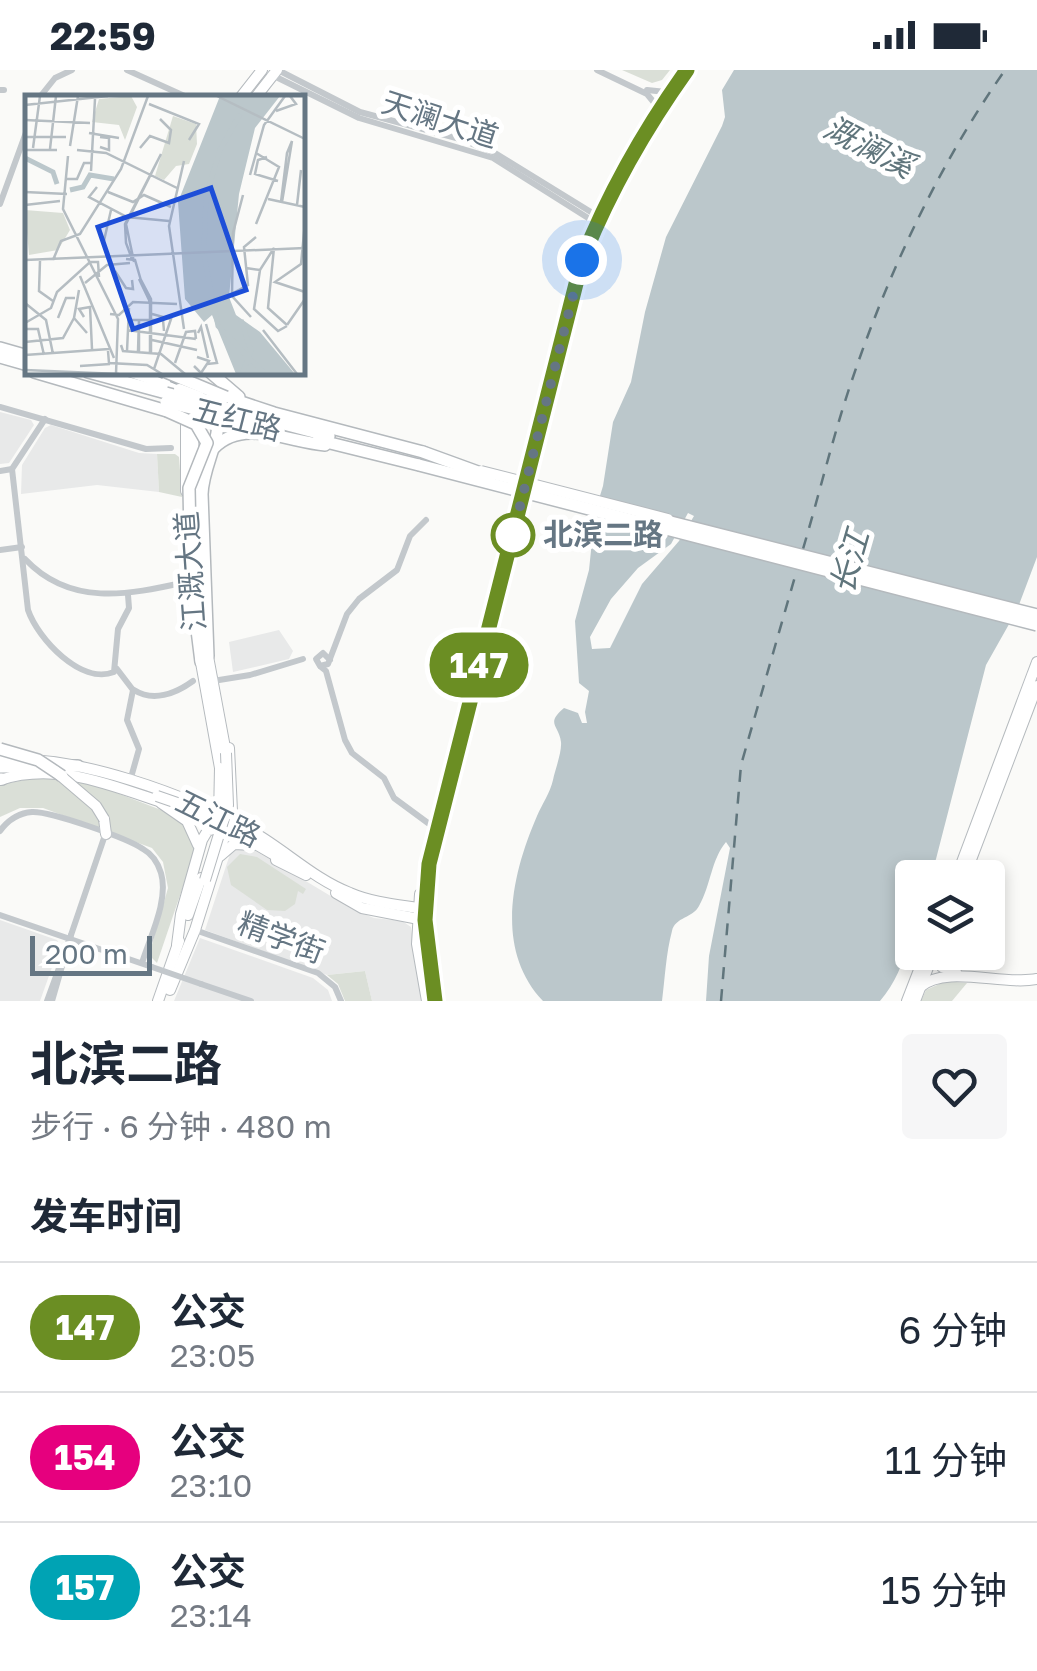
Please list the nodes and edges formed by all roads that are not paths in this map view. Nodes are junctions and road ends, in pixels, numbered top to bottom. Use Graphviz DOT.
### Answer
graph roads {
  1 [pos="72,70"];
  2 [pos="127,70"];
  3 [pos="597,70"];
  4 [pos="606,70"];
  5 [pos="684,70"];
  6 [pos="271,71"];
  7 [pos="666,92"];
  8 [pos="41,95"];
  9 [pos="182,95"];
  10 [pos="243,95"];
  11 [pos="257,95"];
  12 [pos="656,104"];
  13 [pos="25,135"];
  14 [pos="0,204"];
  15 [pos="595,218"];
  16 [pos="0,360"];
  17 [pos="25,367"];
  18 [pos="96,375"];
  19 [pos="139,375"];
  20 [pos="171,375"];
  21 [pos="188,375"];
  22 [pos="188,375"];
  23 [pos="213,375"];
  24 [pos="59,377"];
  25 [pos="204,398"];
  26 [pos="166,402"];
  27 [pos="0,407"];
  28 [pos="226,407"];
  29 [pos="274,413"];
  30 [pos="46,419"];
  31 [pos="210,431"];
  32 [pos="187,442"];
  33 [pos="342,446"];
  34 [pos="171,448"];
  35 [pos="209,456"];
  36 [pos="420,460"];
  37 [pos="191,462"];
  38 [pos="12,470"];
  39 [pos="0,471"];
  40 [pos="426,520"];
  41 [pos="22,547"];
  42 [pos="0,550"];
  43 [pos="24,558"];
  44 [pos="186,582"];
  45 [pos="128,595"];
  46 [pos="1037,614"];
  47 [pos="1037,626"];
  48 [pos="325,658"];
  49 [pos="204,659"];
  50 [pos="303,660"];
  51 [pos="1037,662"];
  52 [pos="320,665"];
  53 [pos="117,669"];
  54 [pos="193,681"];
  55 [pos="213,681"];
  56 [pos="1037,686"];
  57 [pos="331,687"];
  58 [pos="133,690"];
  59 [pos="211,698"];
  60 [pos="0,747"];
  61 [pos="52,760"];
  62 [pos="81,767"];
  63 [pos="0,770"];
  64 [pos="62,776"];
  65 [pos="130,782"];
  66 [pos="216,785"];
  67 [pos="156,798"];
  68 [pos="194,803"];
  69 [pos="233,804"];
  70 [pos="982,811"];
  71 [pos="225,820"];
  72 [pos="432,826"];
  73 [pos="0,831"];
  74 [pos="106,834"];
  75 [pos="258,835"];
  76 [pos="220,838"];
  77 [pos="976,848"];
  78 [pos="199,853"];
  79 [pos="967,860"];
  80 [pos="970,860"];
  81 [pos="217,861"];
  82 [pos="306,875"];
  83 [pos="203,879"];
  84 [pos="399,910"];
  85 [pos="421,914"];
  86 [pos="0,915"];
  87 [pos="194,930"];
  88 [pos="70,938"];
  89 [pos="177,945"];
  90 [pos="142,964"];
  91 [pos="920,970"];
  92 [pos="928,970"];
  93 [pos="949,970"];
  94 [pos="1037,976"];
  95 [pos="920,987"];
  96 [pos="168,996"];
  97 [pos="49,1001"];
  98 [pos="158,1001"];
  99 [pos="251,1001"];
  100 [pos="341,1001"];
  101 [pos="426,1001"];
  102 [pos="435,1001"];
  103 [pos="911,1001"];
  1 -- 8 [label="street"];
  2 -- 9 [label="street"];
  3 -- 12 [label="street"];
  4 -- 7 [label="street"];
  5 -- 7 [label="main road"];
  5 -- 15 [label="main road"];
  6 -- 10 [label="main road"];
  6 -- 11 [label="main road"];
  6 -- 15 [label="street, 天澜大道"];
  7 -- 12 [label="main road"];
  12 -- 15 [label="main road"];
  13 -- 14 [label="street"];
  15 -- 72 [label="main road"];
  15 -- 85 [label="main road"];
  16 -- 17 [label="highway"];
  18 -- 26 [label="highway, 五红路"];
  19 -- 25 [label="main road, bridge"];
  20 -- 28 [label="highway, bridge"];
  21 -- 32 [label="main road, 江溉大道"];
  22 -- 37 [label="main road, 江溉大道"];
  23 -- 29 [label="highway"];
  24 -- 26 [label="highway, 五红路"];
  25 -- 28 [label="main road"];
  25 -- 35 [label="highway"];
  26 -- 28 [label="highway, 五红路, bridge"];
  26 -- 49 [label="highway, bridge"];
  27 -- 30 [label="street"];
  28 -- 29 [label="highway"];
  28 -- 33 [label="highway, 五红路"];
  28 -- 36 [label="highway, 五红路"];
  29 -- 36 [label="highway"];
  30 -- 34 [label="street"];
  30 -- 38 [label="street"];
  31 -- 37 [label="main road"];
  32 -- 34 [label="street"];
  32 -- 37 [label="main road, 江溉大道"];
  33 -- 35 [label="highway"];
  33 -- 36 [label="highway, 五红路"];
  34 -- 37 [label="street"];
  35 -- 49 [label="highway"];
  36 -- 46 [label="main road, bridge"];
  36 -- 46 [label="highway, bridge"];
  36 -- 47 [label="highway, bridge"];
  37 -- 44 [label="main road, 江溉大道"];
  37 -- 49 [label="main road, 江溉大道"];
  38 -- 39 [label="street"];
  38 -- 41 [label="street"];
  40 -- 48 [label="street"];
  41 -- 42 [label="street"];
  41 -- 43 [label="street"];
  43 -- 45 [label="street"];
  43 -- 53 [label="street"];
  44 -- 45 [label="street"];
  44 -- 49 [label="main road, 江溉大道"];
  45 -- 53 [label="street"];
  48 -- 50 [label="street"];
  48 -- 52 [label="street"];
  48 -- 57 [label="street"];
  49 -- 55 [label="main road, 江溉大道"];
  49 -- 59 [label="main road, 江溉大道"];
  50 -- 52 [label="street"];
  50 -- 55 [label="street"];
  51 -- 70 [label="main road"];
  52 -- 57 [label="street"];
  53 -- 58 [label="street"];
  54 -- 58 [label="street"];
  55 -- 59 [label="main road, 江溉大道"];
  56 -- 77 [label="main road"];
  57 -- 72 [label="street"];
  58 -- 65 [label="street"];
  59 -- 66 [label="main road"];
  59 -- 69 [label="main road"];
  59 -- 76 [label="main road, 江溉大道, bridge"];
  59 -- 83 [label="main road, 江溉大道, bridge"];
  60 -- 61 [label="highway"];
  60 -- 64 [label="highway, bridge"];
  61 -- 62 [label="main road, 五江路"];
  61 -- 63 [label="main road, 五江路"];
  62 -- 63 [label="highway"];
  62 -- 65 [label="main road, 五江路"];
  62 -- 67 [label="main road"];
  63 -- 64 [label="main road, bridge"];
  63 -- 67 [label="main road, 五江路"];
  64 -- 74 [label="main road, bridge"];
  65 -- 68 [label="main road, 五江路"];
  66 -- 68 [label="main road"];
  66 -- 71 [label="main road"];
  67 -- 71 [label="main road, 五江路"];
  67 -- 76 [label="main road, bridge"];
  67 -- 78 [label="main road"];
  68 -- 71 [label="main road, 五江路"];
  69 -- 71 [label="main road"];
  69 -- 75 [label="main road"];
  70 -- 77 [label="main road"];
  70 -- 79 [label="main road"];
  71 -- 75 [label="main road, 五江路"];
  71 -- 82 [label="main road, 五江路"];
  72 -- 85 [label="main road"];
  73 -- 74 [label="street"];
  74 -- 88 [label="street"];
  74 -- 90 [label="street"];
  75 -- 84 [label="main road, 五江路"];
  76 -- 83 [label="main road, 江溉大道, bridge"];
  77 -- 80 [label="main road"];
  78 -- 81 [label="main road"];
  78 -- 89 [label="main road"];
  81 -- 82 [label="main road"];
  81 -- 87 [label="main road"];
  82 -- 84 [label="main road, 五江路"];
  83 -- 89 [label="main road"];
  83 -- 96 [label="main road"];
  84 -- 85 [label="main road, 五江路"];
  85 -- 101 [label="main road"];
  85 -- 102 [label="main road"];
  86 -- 88 [label="street"];
  87 -- 96 [label="main road"];
  87 -- 100 [label="street, 精学街"];
  88 -- 90 [label="street"];
  88 -- 97 [label="street"];
  89 -- 98 [label="main road"];
  90 -- 99 [label="street, bridge"];
  91 -- 103 [label="main road"];
  92 -- 95 [label="main road"];
  93 -- 94 [label="main road"];
  94 -- 95 [label="main road"];
  95 -- 103 [label="main road"];
}
